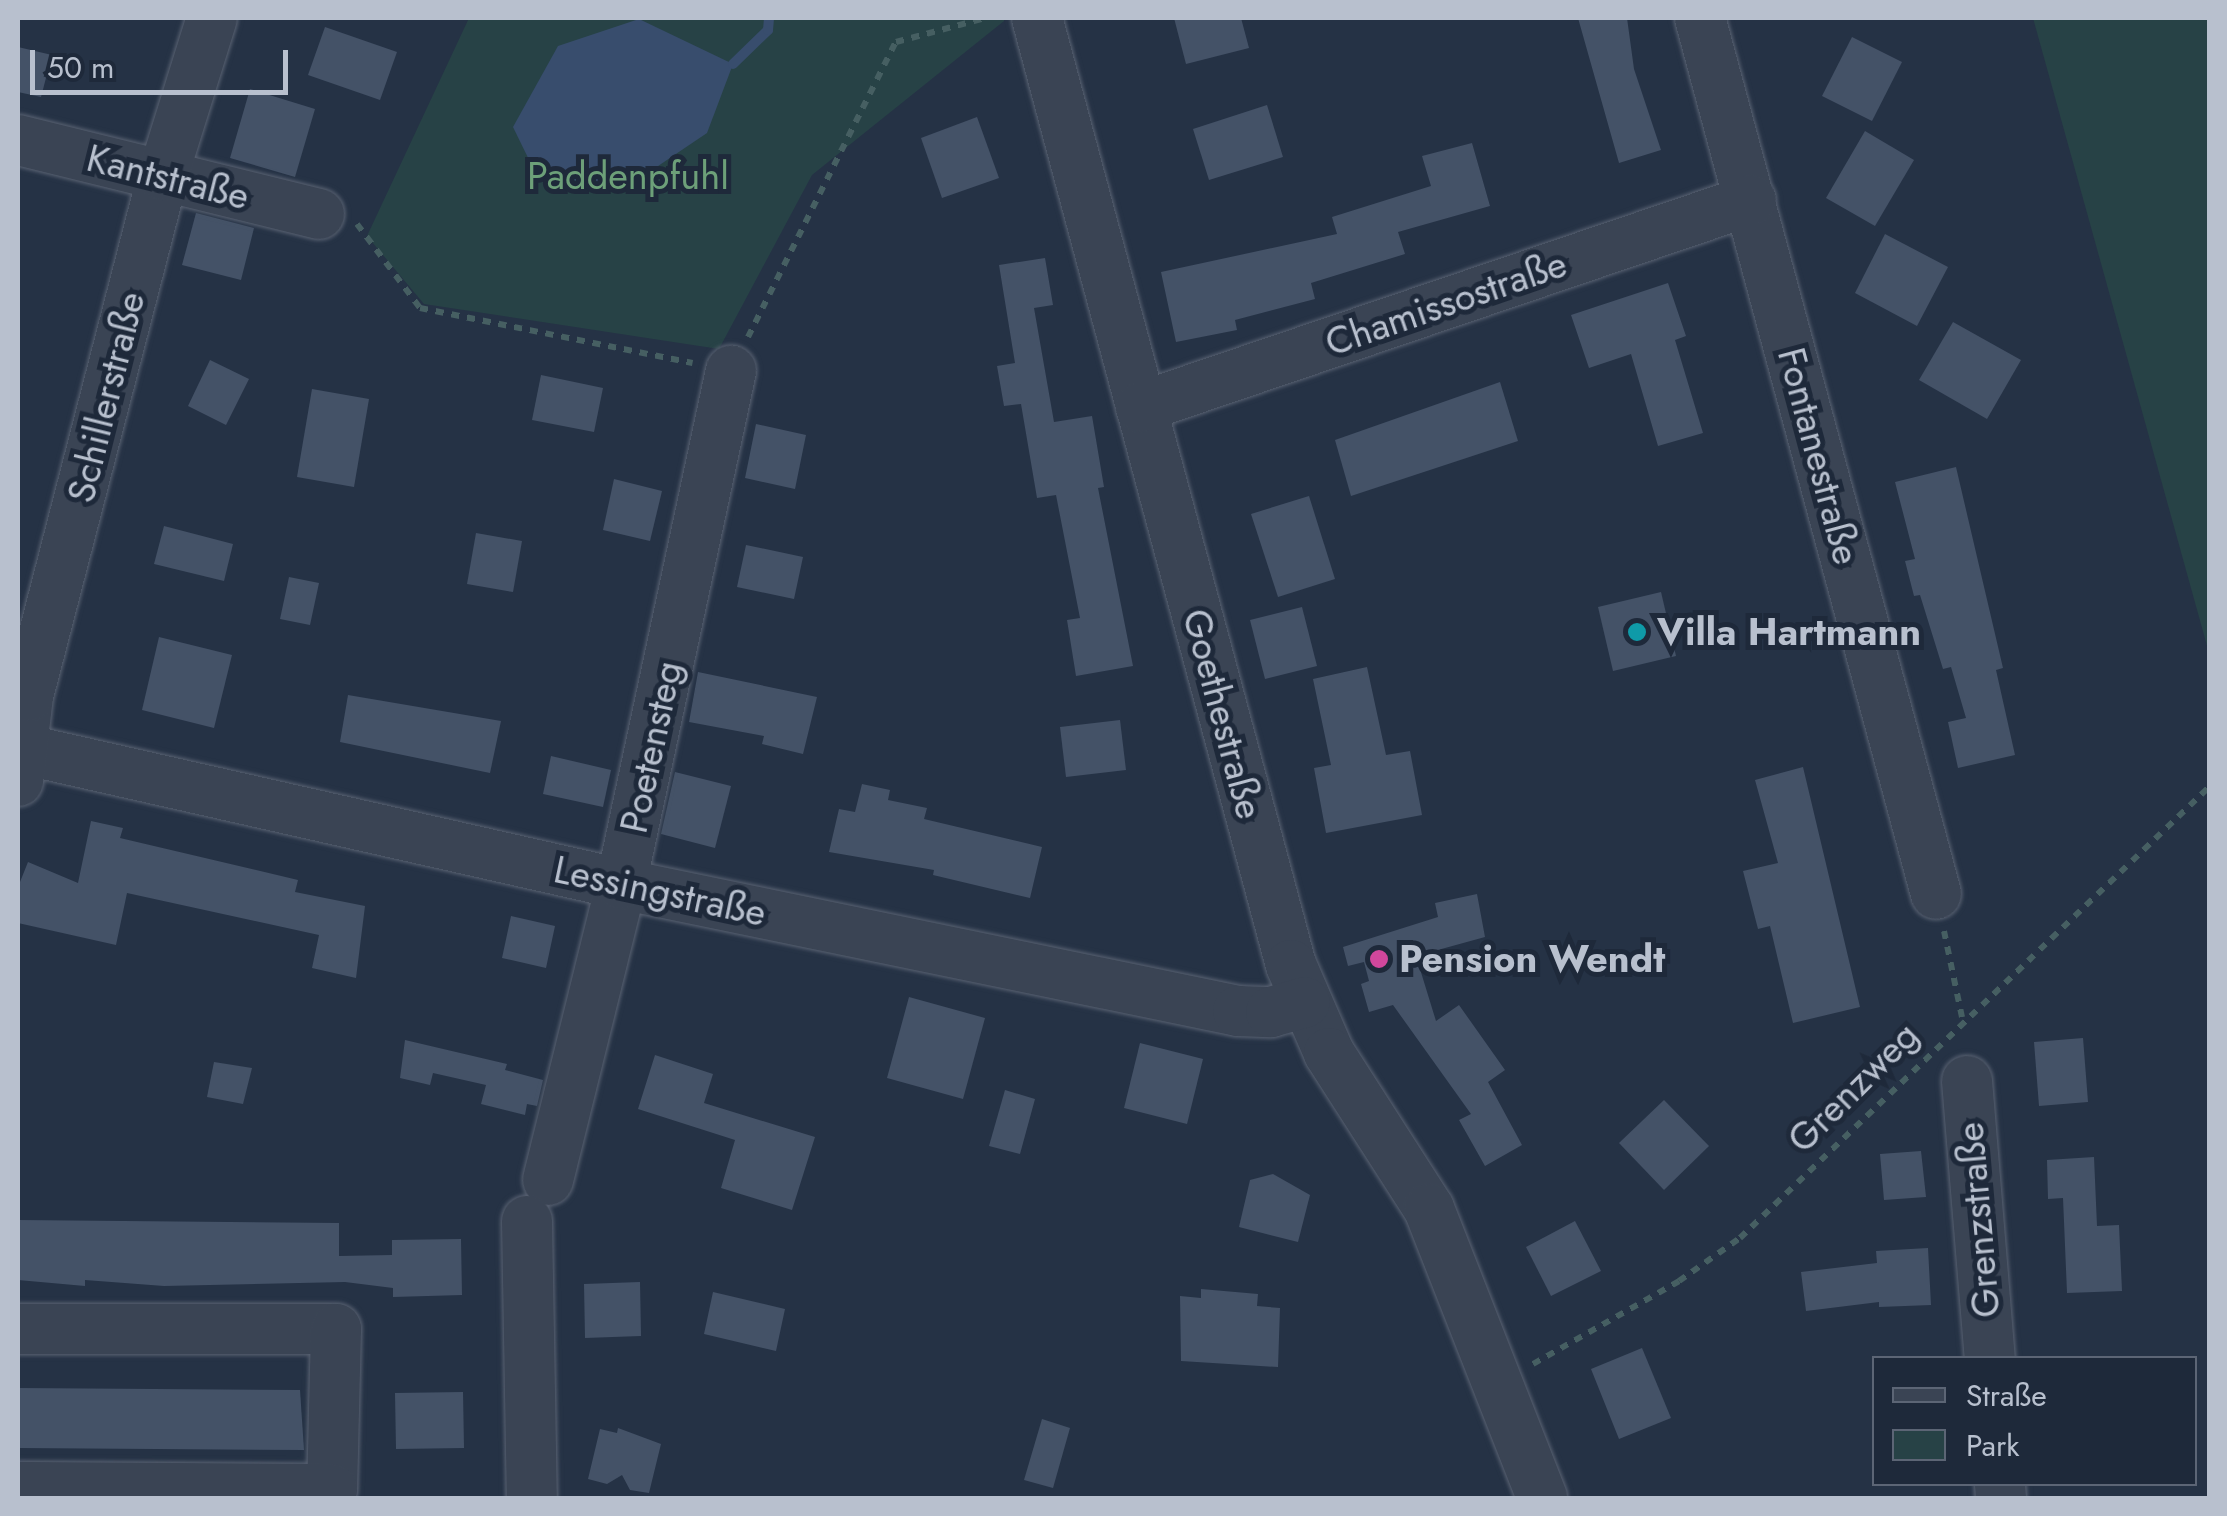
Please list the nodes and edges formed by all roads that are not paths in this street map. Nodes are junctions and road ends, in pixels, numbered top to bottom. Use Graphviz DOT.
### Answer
graph roads {
  1 [pos="212,18"];
  2 [pos="1037,18"];
  3 [pos="1700,18"];
  4 [pos="18,140"];
  5 [pos="163,174"];
  6 [pos="1750,200"];
  7 [pos="319,214"];
  8 [pos="732,371"];
  9 [pos="1141,406"];
  10 [pos="18,748"];
  11 [pos="18,780"];
  12 [pos="622,884"];
  13 [pos="1936,894"];
  14 [pos="1305,1002"];
  15 [pos="1967,1081"];
  16 [pos="18,1329"];
  17 [pos="1990,1356"];
  18 [pos="18,1487"];
  19 [pos="532,1498"];
  20 [pos="1542,1498"];
  1 -- 5 [label="street, Schillerstraße"];
  2 -- 9 [label="street, Goethestraße"];
  3 -- 6 [label="street, Fontanestraße"];
  4 -- 5 [label="street, Kantstraße"];
  5 -- 7 [label="street, Kantstraße"];
  5 -- 10 [label="street, Schillerstraße"];
  6 -- 9 [label="street, Chamissostraße"];
  6 -- 13 [label="street, Fontanestraße"];
  8 -- 12 [label="street, Poetensteg"];
  9 -- 14 [label="street, Goethestraße"];
  10 -- 11 [label="street, Schillerstraße"];
  10 -- 12 [label="street, Lessingstraße"];
  12 -- 14 [label="street, Lessingstraße"];
  12 -- 19 [label="street, Poetensteg"];
  14 -- 20 [label="street, Goethestraße"];
  15 -- 17 [label="street, Grenzstraße"];
  16 -- 18 [label="street"];
}
